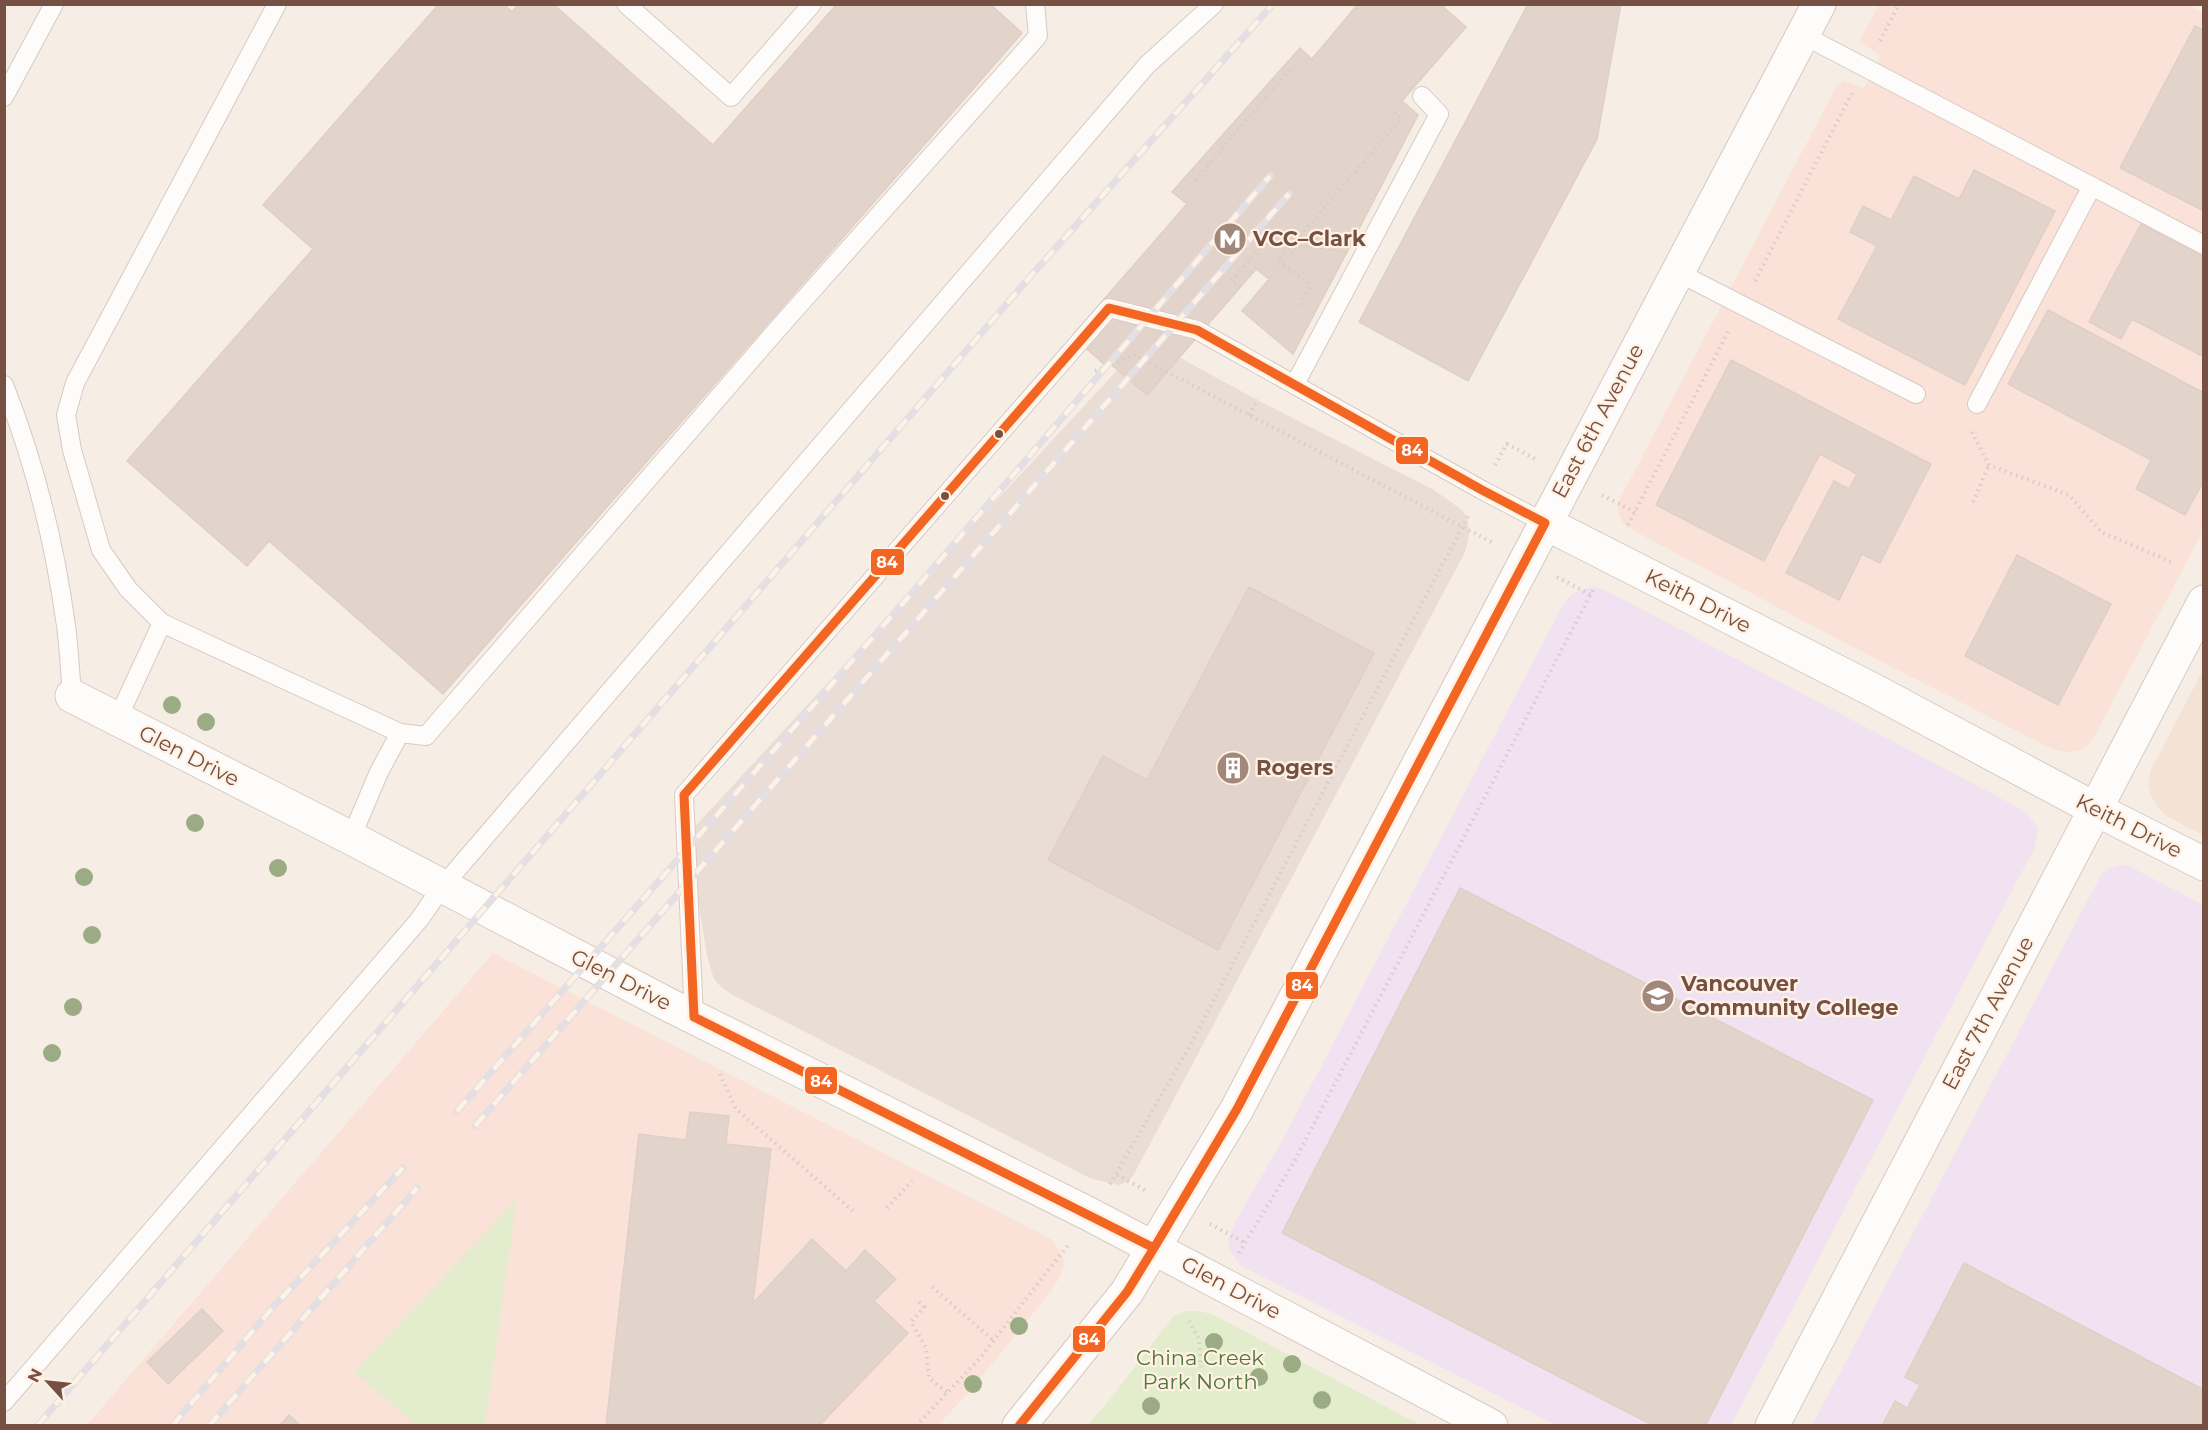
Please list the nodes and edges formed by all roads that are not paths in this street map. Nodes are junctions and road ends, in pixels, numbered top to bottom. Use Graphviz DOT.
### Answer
graph roads {
  1 [pos="54,4"];
  2 [pos="277,4"];
  3 [pos="626,4"];
  4 [pos="812,4"];
  5 [pos="1035,4"];
  6 [pos="1214,4"];
  7 [pos="1819,4"];
  8 [pos="1803,35"];
  9 [pos="1422,96"];
  10 [pos="4,97"];
  11 [pos="2092,186"];
  12 [pos="2204,245"];
  13 [pos="1677,272"];
  14 [pos="1295,384"];
  15 [pos="4,385"];
  16 [pos="1916,394"];
  17 [pos="1977,404"];
  18 [pos="1545,522"];
  19 [pos="2204,602"];
  20 [pos="162,623"];
  21 [pos="72,696"];
  22 [pos="117,720"];
  23 [pos="400,734"];
  24 [pos="2094,809"];
  25 [pos="351,838"];
  26 [pos="2204,864"];
  27 [pos="442,887"];
  28 [pos="694,1017"];
  29 [pos="1154,1248"];
  30 [pos="4,1401"];
  31 [pos="1019,1425"];
  32 [pos="1491,1425"];
  33 [pos="1772,1425"];
  1 -- 10 [label="lane"];
  2 -- 20 [label="lane"];
  3 -- 4 [label="lane"];
  5 -- 23 [label="lane"];
  6 -- 27 [label="lane"];
  7 -- 8 [label="street, East 6th Avenue"];
  8 -- 11 [label="lane"];
  8 -- 13 [label="street, East 6th Avenue"];
  9 -- 14 [label="lane"];
  11 -- 12 [label="lane"];
  11 -- 17 [label="lane"];
  13 -- 16 [label="lane"];
  13 -- 18 [label="street, East 6th Avenue"];
  14 -- 18 [label="lane, Keith Drive"];
  14 -- 28 [label="lane, Keith Drive"];
  15 -- 21 [label="lane"];
  18 -- 24 [label="street, Keith Drive"];
  18 -- 29 [label="street, East 6th Avenue"];
  19 -- 24 [label="street, East 7th Avenue"];
  20 -- 22 [label="lane"];
  20 -- 23 [label="lane"];
  21 -- 22 [label="street, Glen Drive"];
  22 -- 25 [label="street, Glen Drive"];
  23 -- 25 [label="lane"];
  24 -- 26 [label="street, Keith Drive"];
  24 -- 33 [label="street, East 7th Avenue"];
  25 -- 27 [label="street, Glen Drive"];
  27 -- 28 [label="street, Glen Drive"];
  27 -- 30 [label="lane"];
  28 -- 29 [label="street, Glen Drive"];
  29 -- 31 [label="street, East 6th Avenue"];
  29 -- 32 [label="street, Glen Drive"];
}
